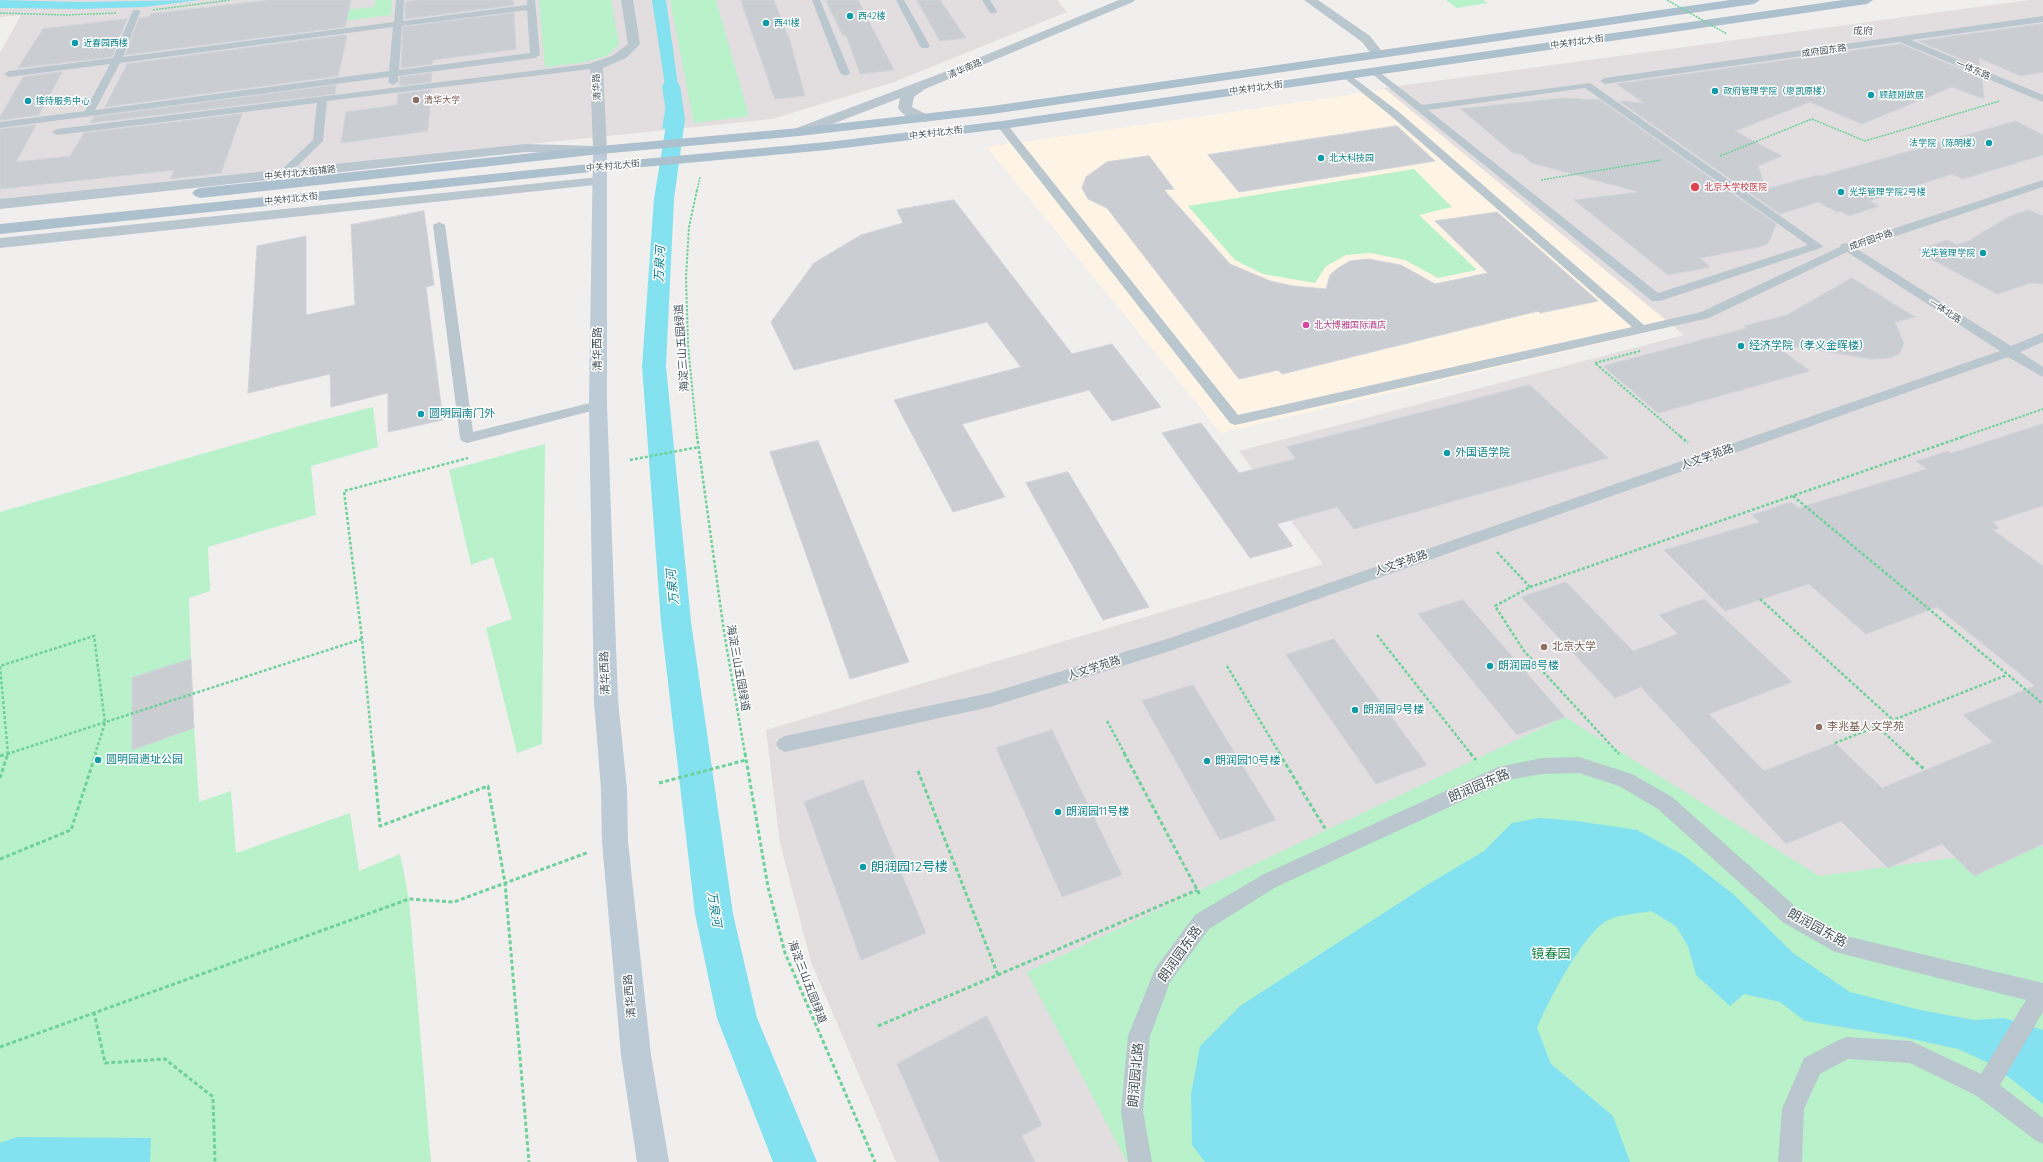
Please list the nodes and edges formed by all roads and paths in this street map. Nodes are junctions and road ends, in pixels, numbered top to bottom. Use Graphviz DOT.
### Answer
graph roads {
  1 [pos="230,0"];
  2 [pos="400,0"];
  3 [pos="626,0"];
  4 [pos="816,0"];
  5 [pos="900,0"];
  6 [pos="986,0"];
  7 [pos="1129,0"];
  8 [pos="1310,0"];
  9 [pos="1667,0"];
  10 [pos="1754,0"];
  11 [pos="1866,0"];
  12 [pos="532,4"];
  13 [pos="993,11"];
  14 [pos="136,12"];
  15 [pos="0,13"];
  16 [pos="2043,19"];
  17 [pos="398,23"];
  18 [pos="1727,34"];
  19 [pos="1902,40"];
  20 [pos="925,46"];
  21 [pos="1378,54"];
  22 [pos="117,59"];
  23 [pos="596,66"];
  24 [pos="1374,71"];
  25 [pos="394,73"];
  26 [pos="845,73"];
  27 [pos="9,74"];
  28 [pos="1346,75"];
  29 [pos="1605,81"];
  30 [pos="920,86"];
  31 [pos="392,89"];
  32 [pos="2027,93"];
  33 [pos="322,99"];
  34 [pos="2043,99"];
  35 [pos="1420,108"];
  36 [pos="89,112"];
  37 [pos="923,118"];
  38 [pos="0,125"];
  39 [pos="1002,125"];
  40 [pos="57,132"];
  41 [pos="798,132"];
  42 [pos="600,150"];
  43 [pos="705,157"];
  44 [pos="1715,158"];
  45 [pos="1655,161"];
  46 [pos="599,174"];
  47 [pos="282,175"];
  48 [pos="2043,183"];
  49 [pos="1515,184"];
  50 [pos="0,204"];
  51 [pos="248,204"];
  52 [pos="313,210"];
  53 [pos="0,215"];
  54 [pos="439,225"];
  55 [pos="0,229"];
  56 [pos="0,243"];
  57 [pos="1846,247"];
  58 [pos="1640,329"];
  59 [pos="2043,337"];
  60 [pos="1640,351"];
  61 [pos="2008,352"];
  62 [pos="2043,373"];
  63 [pos="598,405"];
  64 [pos="2043,409"];
  65 [pos="467,438"];
  66 [pos="699,447"];
  67 [pos="1706,457"];
  68 [pos="630,460"];
  69 [pos="1792,496"];
  70 [pos="1481,535"];
  71 [pos="1530,586"];
  72 [pos="1760,599"];
  73 [pos="1377,635"];
  74 [pos="362,639"];
  75 [pos="1227,666"];
  76 [pos="2008,675"];
  77 [pos="2043,704"];
  78 [pos="1893,720"];
  79 [pos="1107,722"];
  80 [pos="105,723"];
  81 [pos="1877,726"];
  82 [pos="1835,743"];
  83 [pos="784,744"];
  84 [pos="8,753"];
  85 [pos="0,756"];
  86 [pos="1622,756"];
  87 [pos="746,760"];
  88 [pos="1925,770"];
  89 [pos="918,771"];
  90 [pos="0,778"];
  91 [pos="1491,780"];
  92 [pos="659,783"];
  93 [pos="616,842"];
  94 [pos="1338,849"];
  95 [pos="0,859"];
  96 [pos="505,883"];
  97 [pos="1197,890"];
  98 [pos="1212,916"];
  99 [pos="998,975"];
  100 [pos="2042,994"];
  101 [pos="94,1012"];
  102 [pos="878,1026"];
  103 [pos="1139,1036"];
  104 [pos="0,1047"];
  105 [pos="1985,1088"];
  106 [pos="2043,1132"];
  107 [pos="215,1162"];
  108 [pos="529,1162"];
  109 [pos="653,1162"];
  110 [pos="875,1162"];
  111 [pos="1140,1162"];
  112 [pos="1790,1162"];
  1 -- 14 [label="path"];
  2 -- 17 [label="lane"];
  3 -- 23 [label="street, 清华路"];
  4 -- 26 [label="lane"];
  5 -- 20 [label="lane"];
  6 -- 13 [label="lane"];
  7 -- 30 [label="street, 清华南路"];
  8 -- 21 [label="street"];
  9 -- 18 [label="path, bridge"];
  10 -- 21 [label="main road, 中关村北大街"];
  11 -- 24 [label="main road, 中关村北大街"];
  12 -- 17 [label="lane"];
  12 -- 25 [label="lane"];
  14 -- 15 [label="path"];
  14 -- 22 [label="lane"];
  16 -- 19 [label="lane, 成府园东路"];
  17 -- 22 [label="lane"];
  17 -- 25 [label="lane"];
  19 -- 29 [label="lane, 成府园东路"];
  19 -- 32 [label="lane, 一体东路"];
  21 -- 37 [label="main road, 中关村北大街"];
  22 -- 27 [label="lane"];
  22 -- 36 [label="lane"];
  23 -- 31 [label="lane"];
  23 -- 42 [label="street, 清华路"];
  24 -- 28 [label="main road, 中关村北大街"];
  24 -- 35 [label="lane"];
  25 -- 31 [label="lane"];
  25 -- 36 [label="lane"];
  28 -- 39 [label="main road, 中关村北大街"];
  28 -- 58 [label="lane"];
  30 -- 37 [label="street"];
  30 -- 41 [label="street, 清华南路"];
  31 -- 33 [label="lane"];
  32 -- 34 [label="lane, 一体东路"];
  32 -- 44 [label="path"];
  33 -- 40 [label="lane"];
  33 -- 47 [label="lane"];
  35 -- 49 [label="lane"];
  35 -- 49 [label="lane"];
  36 -- 38 [label="lane"];
  37 -- 41 [label="main road, 中关村北大街"];
  39 -- 43 [label="main road, 中关村北大街"];
  39 -- 58 [label="lane, 成府园中路"];
  41 -- 42 [label="main road, 中关村北大街"];
  42 -- 46 [label="main road, 清华西路"];
  42 -- 47 [label="street, 中关村北大街辅路"];
  42 -- 53 [label="main road, 中关村北大街"];
  43 -- 46 [label="main road, 中关村北大街"];
  43 -- 66 [label="path, 海淀三山五园绿道"];
  45 -- 49 [label="path"];
  46 -- 51 [label="main road, 中关村北大街"];
  46 -- 52 [label="street"];
  46 -- 63 [label="main road, 清华西路"];
  47 -- 50 [label="street, 中关村北大街辅路"];
  48 -- 57 [label="lane, 成府园中路"];
  51 -- 52 [label="main road"];
  51 -- 55 [label="main road, 中关村北大街"];
  52 -- 56 [label="street"];
  54 -- 65 [label="lane"];
  57 -- 58 [label="lane, 成府园中路"];
  57 -- 61 [label="lane, 一体北路"];
  59 -- 61 [label="lane, 人文学苑路"];
  60 -- 67 [label="path"];
  61 -- 62 [label="lane, 一体北路"];
  61 -- 67 [label="lane, 人文学苑路"];
  63 -- 65 [label="lane"];
  63 -- 93 [label="main road, 清华西路"];
  64 -- 69 [label="path"];
  65 -- 74 [label="path"];
  66 -- 68 [label="path, bridge"];
  66 -- 87 [label="path, 海淀三山五园绿道"];
  67 -- 70 [label="lane, 人文学苑路"];
  69 -- 71 [label="path"];
  69 -- 76 [label="path"];
  70 -- 71 [label="path"];
  70 -- 83 [label="lane, 人文学苑路"];
  71 -- 86 [label="path"];
  72 -- 78 [label="path"];
  73 -- 91 [label="path"];
  74 -- 80 [label="path"];
  74 -- 96 [label="path"];
  75 -- 94 [label="path"];
  76 -- 77 [label="path"];
  76 -- 78 [label="path"];
  78 -- 81 [label="path"];
  79 -- 97 [label="path"];
  80 -- 84 [label="path"];
  80 -- 84 [label="path"];
  80 -- 95 [label="path"];
  81 -- 82 [label="path"];
  81 -- 88 [label="path"];
  84 -- 85 [label="path"];
  84 -- 90 [label="path"];
  87 -- 92 [label="path"];
  87 -- 110 [label="path, 海淀三山五园绿道"];
  89 -- 99 [label="path"];
  91 -- 94 [label="lane, 朗润园东路"];
  91 -- 100 [label="lane, 朗润园东路"];
  93 -- 96 [label="path"];
  93 -- 109 [label="main road, 清华西路"];
  94 -- 98 [label="lane, 朗润园东路"];
  96 -- 101 [label="path"];
  96 -- 108 [label="path"];
  97 -- 98 [label="path"];
  97 -- 99 [label="path"];
  98 -- 103 [label="lane, 朗润园东路"];
  99 -- 102 [label="path"];
  100 -- 105 [label="lane"];
  101 -- 104 [label="path"];
  101 -- 107 [label="path"];
  103 -- 111 [label="lane, 朗润园北路"];
  105 -- 106 [label="lane"];
  105 -- 112 [label="lane"];
}
